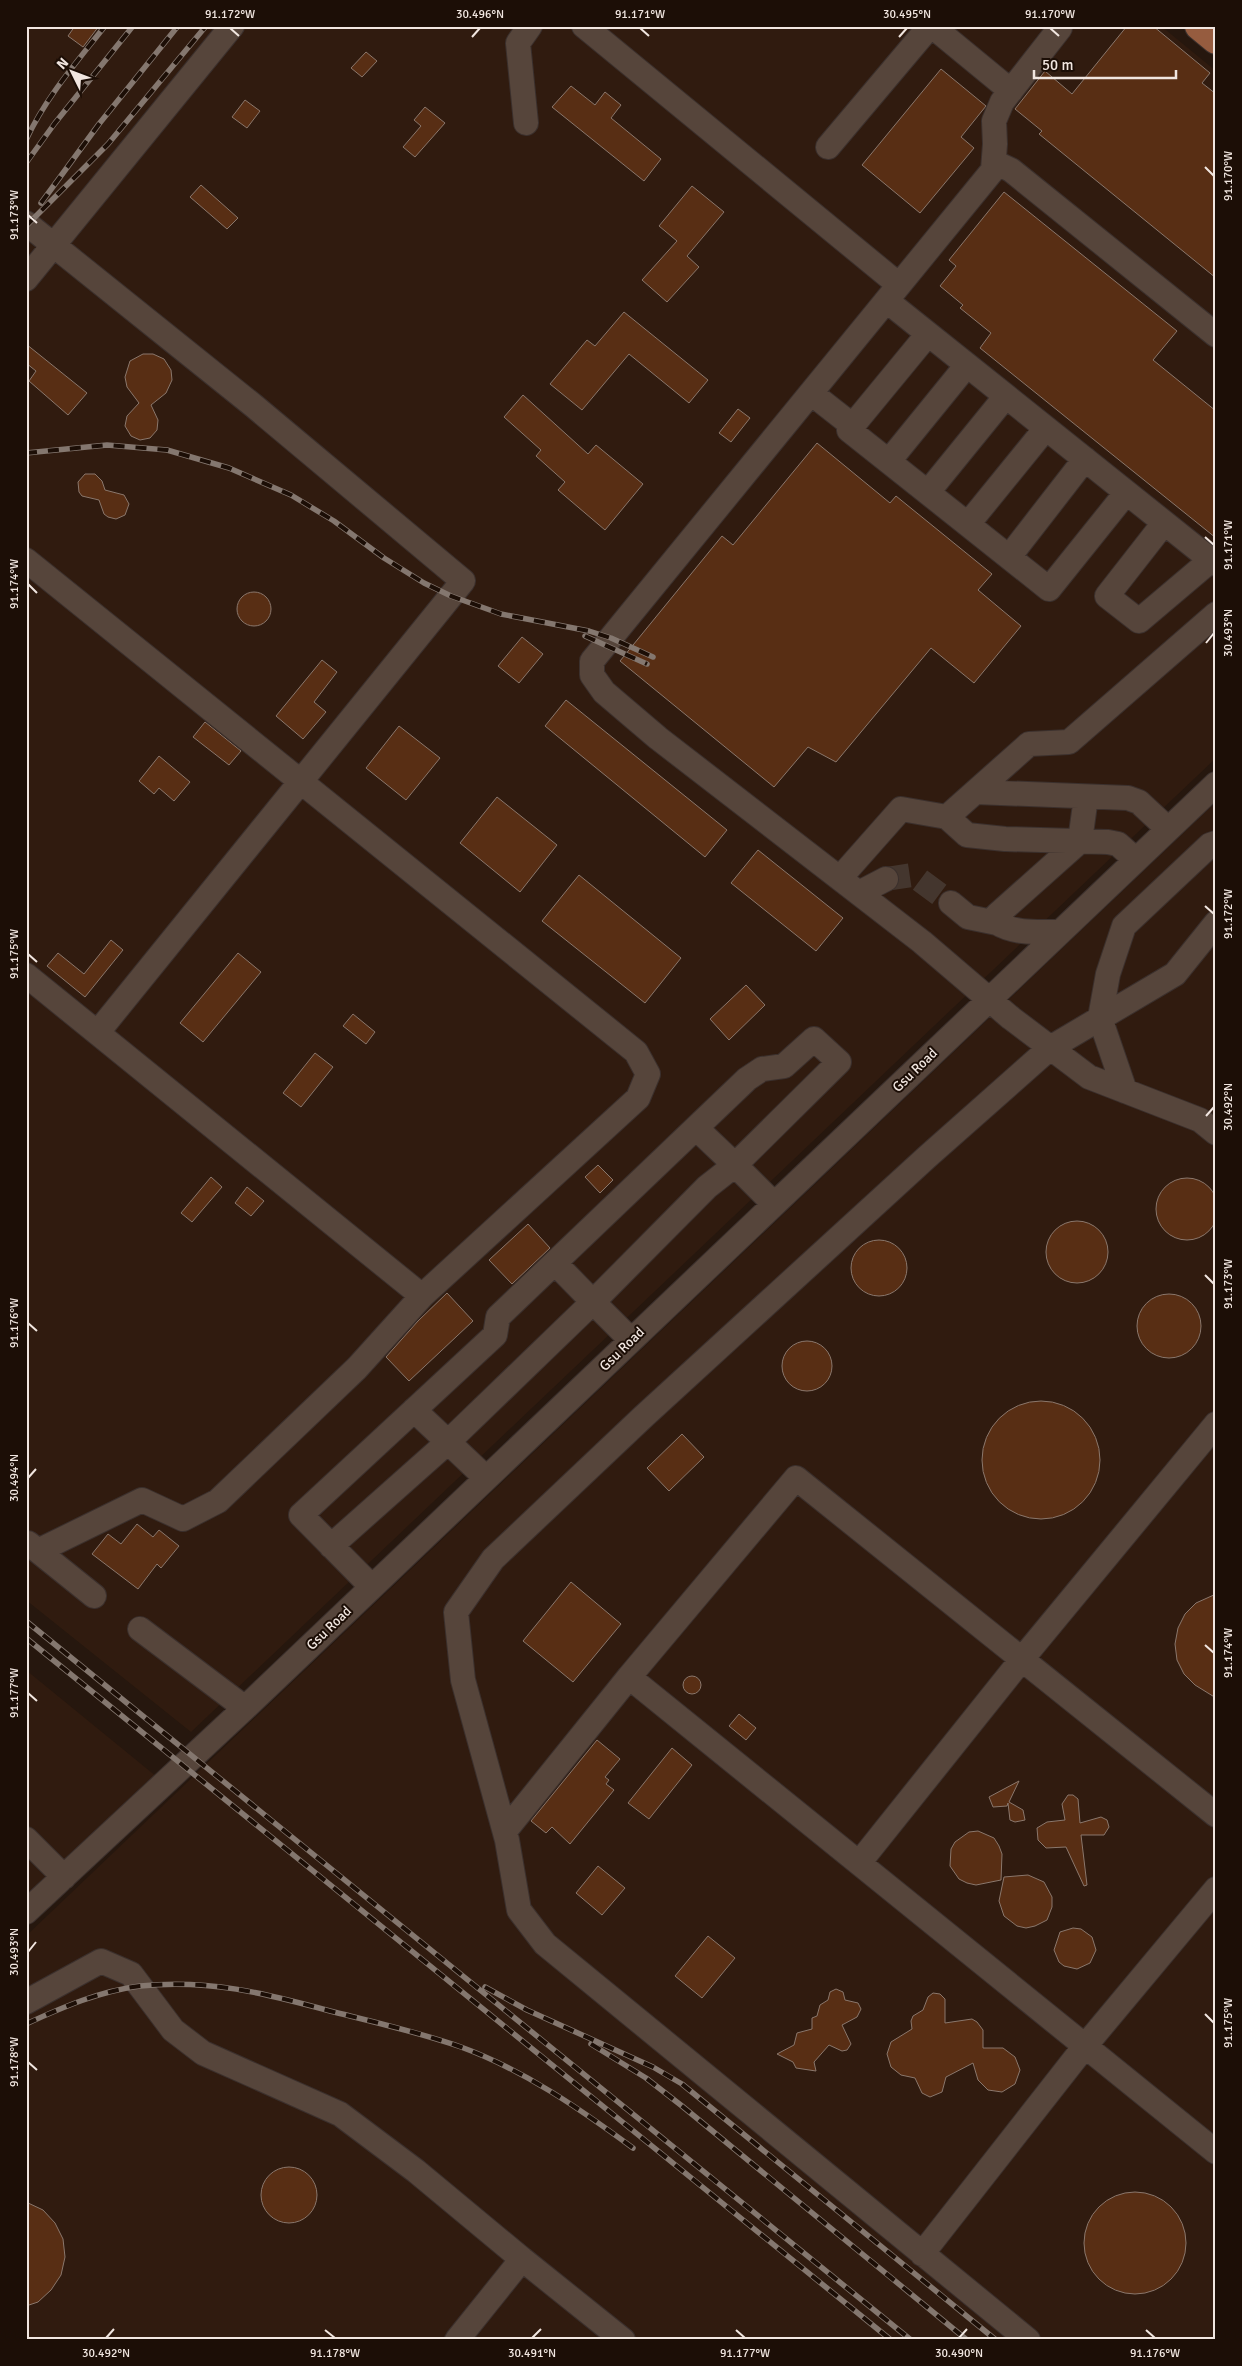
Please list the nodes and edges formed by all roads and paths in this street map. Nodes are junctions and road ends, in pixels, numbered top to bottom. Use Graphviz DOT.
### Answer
graph roads {
  1 [pos="232,26"];
  2 [pos="530,26"];
  3 [pos="584,26"];
  4 [pos="931,26"];
  5 [pos="1058,26"];
  6 [pos="1199,26"];
  7 [pos="1216,40"];
  8 [pos="1011,91"];
  9 [pos="526,123"];
  10 [pos="828,147"];
  11 [pos="994,162"];
  12 [pos="26,223"];
  13 [pos="54,245"];
  14 [pos="26,279"];
  15 [pos="893,293"];
  16 [pos="928,334"];
  17 [pos="1216,335"];
  18 [pos="967,365"];
  19 [pos="811,393"];
  20 [pos="1006,396"];
  21 [pos="853,426"];
  22 [pos="1046,428"];
  23 [pos="1084,459"];
  24 [pos="889,461"];
  25 [pos="928,492"];
  26 [pos="1126,492"];
  27 [pos="1164,523"];
  28 [pos="968,524"];
  29 [pos="1009,557"];
  30 [pos="26,560"];
  31 [pos="1211,568"];
  32 [pos="1216,614"];
  33 [pos="301,782"];
  34 [pos="1216,784"];
  35 [pos="976,792"];
  36 [pos="1086,797"];
  37 [pos="947,817"];
  38 [pos="1168,829"];
  39 [pos="1080,841"];
  40 [pos="1216,843"];
  41 [pos="1136,860"];
  42 [pos="840,878"];
  43 [pos="886,879"];
  44 [pos="859,893"];
  45 [pos="951,903"];
  46 [pos="997,923"];
  47 [pos="1216,924"];
  48 [pos="1059,932"];
  49 [pos="26,974"];
  50 [pos="989,1000"];
  51 [pos="1100,1018"];
  52 [pos="98,1032"];
  53 [pos="1050,1048"];
  54 [pos="1125,1091"];
  55 [pos="696,1128"];
  56 [pos="1216,1132"];
  57 [pos="736,1165"];
  58 [pos="774,1204"];
  59 [pos="555,1263"];
  60 [pos="422,1296"];
  61 [pos="594,1302"];
  62 [pos="631,1340"];
  63 [pos="414,1410"];
  64 [pos="1216,1424"];
  65 [pos="448,1442"];
  66 [pos="486,1478"];
  67 [pos="332,1546"];
  68 [pos="32,1547"];
  69 [pos="372,1587"];
  70 [pos="94,1596"];
  71 [pos="140,1629"];
  72 [pos="1022,1659"];
  73 [pos="629,1677"];
  74 [pos="245,1708"];
  75 [pos="1216,1814"];
  76 [pos="505,1831"];
  77 [pos="29,1847"];
  78 [pos="859,1863"];
  79 [pos="64,1876"];
  80 [pos="1216,1889"];
  81 [pos="26,1912"];
  82 [pos="26,2002"];
  83 [pos="1085,2046"];
  84 [pos="1216,2152"];
  85 [pos="922,2254"];
  86 [pos="522,2259"];
  87 [pos="457,2340"];
  88 [pos="623,2340"];
  89 [pos="1028,2340"];
  1 -- 13 [label="street"];
  2 -- 9 [label="street"];
  3 -- 15 [label="street"];
  4 -- 8 [label="street"];
  4 -- 10 [label="street"];
  5 -- 8 [label="street"];
  6 -- 7 [label="main road"];
  8 -- 11 [label="street"];
  11 -- 15 [label="street"];
  11 -- 17 [label="street"];
  12 -- 13 [label="street"];
  13 -- 14 [label="street"];
  13 -- 33 [label="street"];
  15 -- 16 [label="street"];
  15 -- 19 [label="street"];
  16 -- 18 [label="street"];
  16 -- 21 [label="street"];
  18 -- 20 [label="street"];
  18 -- 24 [label="street"];
  19 -- 21 [label="street"];
  19 -- 42 [label="street"];
  20 -- 22 [label="street"];
  20 -- 25 [label="street"];
  21 -- 24 [label="street"];
  22 -- 23 [label="street"];
  22 -- 28 [label="street"];
  23 -- 26 [label="street"];
  23 -- 29 [label="street"];
  24 -- 25 [label="street"];
  25 -- 28 [label="street"];
  26 -- 27 [label="street"];
  26 -- 29 [label="street"];
  27 -- 31 [label="street"];
  27 -- 31 [label="street"];
  28 -- 29 [label="street"];
  30 -- 33 [label="street"];
  32 -- 35 [label="street"];
  33 -- 52 [label="street"];
  33 -- 60 [label="street"];
  34 -- 38 [label="street, Gsu Road"];
  35 -- 36 [label="street"];
  35 -- 37 [label="street"];
  36 -- 38 [label="street"];
  36 -- 39 [label="street"];
  37 -- 39 [label="street"];
  37 -- 42 [label="street"];
  38 -- 41 [label="street, Gsu Road"];
  39 -- 41 [label="street"];
  39 -- 46 [label="street"];
  40 -- 51 [label="street"];
  41 -- 48 [label="street, Gsu Road"];
  42 -- 44 [label="street"];
  43 -- 44 [label="street"];
  44 -- 50 [label="street"];
  45 -- 46 [label="street"];
  46 -- 48 [label="street"];
  47 -- 51 [label="street"];
  48 -- 50 [label="street, Gsu Road"];
  49 -- 52 [label="street"];
  50 -- 53 [label="street"];
  50 -- 58 [label="street, Gsu Road"];
  51 -- 53 [label="street"];
  51 -- 54 [label="street"];
  52 -- 60 [label="street"];
  53 -- 54 [label="street"];
  53 -- 76 [label="street"];
  54 -- 56 [label="street"];
  55 -- 57 [label="street"];
  55 -- 57 [label="street"];
  55 -- 59 [label="street"];
  57 -- 58 [label="street"];
  57 -- 61 [label="street"];
  58 -- 62 [label="street, Gsu Road"];
  59 -- 61 [label="street"];
  59 -- 63 [label="street"];
  60 -- 68 [label="street"];
  61 -- 62 [label="street"];
  61 -- 65 [label="street"];
  62 -- 66 [label="street, Gsu Road"];
  63 -- 65 [label="street"];
  63 -- 67 [label="street"];
  64 -- 72 [label="street"];
  65 -- 66 [label="street"];
  65 -- 67 [label="street"];
  66 -- 69 [label="street, Gsu Road"];
  67 -- 69 [label="street"];
  68 -- 70 [label="street"];
  69 -- 74 [label="street, Gsu Road"];
  71 -- 74 [label="street"];
  72 -- 73 [label="street"];
  72 -- 75 [label="street"];
  72 -- 78 [label="street"];
  73 -- 76 [label="street"];
  73 -- 78 [label="street"];
  74 -- 79 [label="street, Gsu Road"];
  76 -- 85 [label="street"];
  77 -- 79 [label="street"];
  78 -- 83 [label="street"];
  79 -- 81 [label="street, Gsu Road"];
  80 -- 83 [label="street"];
  82 -- 86 [label="street"];
  83 -- 84 [label="street"];
  83 -- 85 [label="street"];
  85 -- 89 [label="street"];
  86 -- 87 [label="street"];
  86 -- 88 [label="street"];
}
